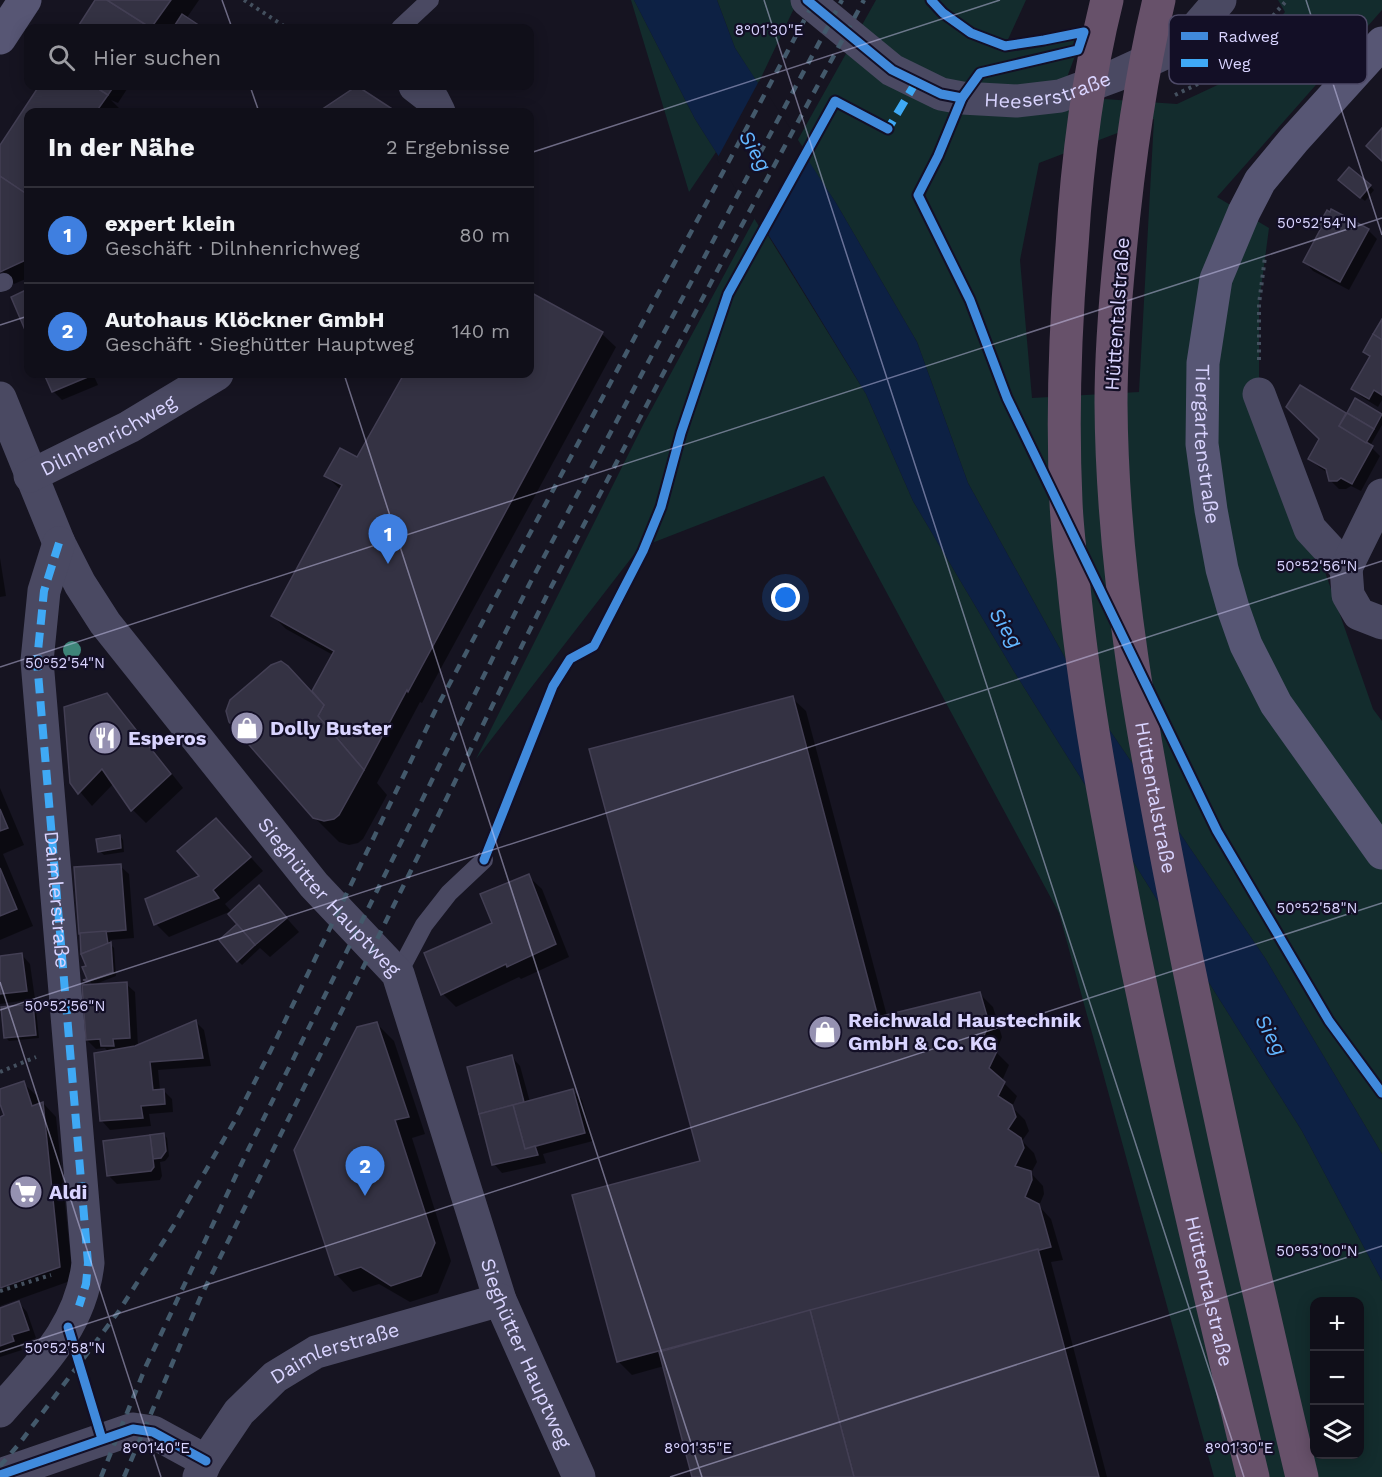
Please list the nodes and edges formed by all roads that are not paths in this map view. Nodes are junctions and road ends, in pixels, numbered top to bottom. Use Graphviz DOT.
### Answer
graph roads {
  1 [pos="430,0"];
  2 [pos="807,0"];
  3 [pos="1107,0"];
  4 [pos="1159,0"];
  5 [pos="1220,0"];
  6 [pos="19,2"];
  7 [pos="1207,15"];
  8 [pos="404,24"];
  9 [pos="0,38"];
  10 [pos="1382,43"];
  11 [pos="1169,50"];
  12 [pos="1367,60"];
  13 [pos="1345,84"];
  14 [pos="420,90"];
  15 [pos="437,108"];
  16 [pos="210,378"];
  17 [pos="1259,394"];
  18 [pos="0,398"];
  19 [pos="30,476"];
  20 [pos="1382,495"];
  21 [pos="58,543"];
  22 [pos="1346,568"];
  23 [pos="1382,623"];
  24 [pos="1382,853"];
  25 [pos="484,860"];
  26 [pos="398,974"];
  27 [pos="500,1300"];
  28 [pos="0,1411"];
  29 [pos="202,1469"];
  30 [pos="0,1475"];
  31 [pos="579,1477"];
  32 [pos="1253,1477"];
  33 [pos="1302,1477"];
  1 -- 8 [label="lane"];
  2 -- 11 [label="street, Heeserstraße"];
  3 -- 32 [label="highway, Hüttentalstraße, bridge"];
  4 -- 33 [label="highway, Hüttentalstraße, bridge"];
  5 -- 7 [label="street, Heeserstraße"];
  6 -- 9 [label="street"];
  10 -- 12 [label="street, Tiergartenstraße"];
  13 -- 24 [label="street, Tiergartenstraße"];
  14 -- 15 [label="street"];
  16 -- 19 [label="street, Dilnhenrichweg"];
  17 -- 22 [label="street"];
  18 -- 19 [label="street, Sieghütter Hauptweg"];
  19 -- 21 [label="street, Sieghütter Hauptweg"];
  20 -- 22 [label="street"];
  21 -- 26 [label="street, Sieghütter Hauptweg"];
  21 -- 28 [label="street, Daimlerstraße"];
  22 -- 23 [label="street"];
  25 -- 26 [label="lane"];
  26 -- 27 [label="street, Sieghütter Hauptweg"];
  27 -- 29 [label="street, Daimlerstraße"];
  27 -- 31 [label="street, Sieghütter Hauptweg"];
  29 -- 30 [label="street, Daimlerstraße"];
}
